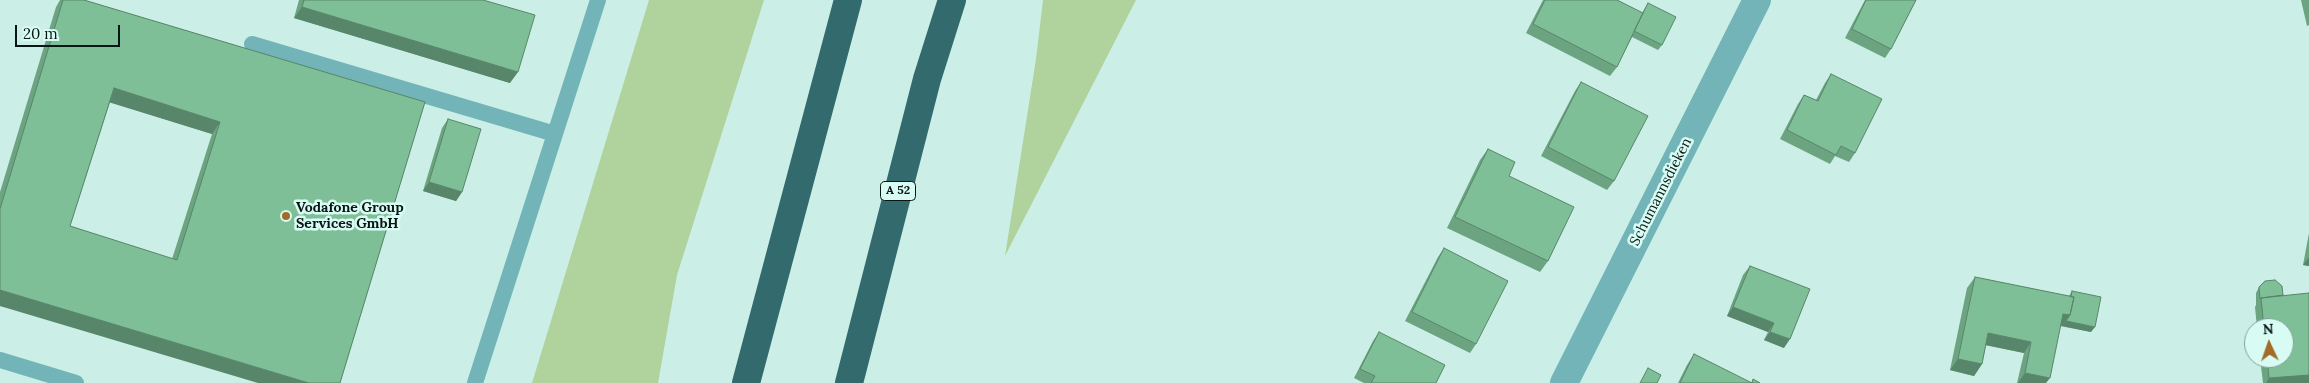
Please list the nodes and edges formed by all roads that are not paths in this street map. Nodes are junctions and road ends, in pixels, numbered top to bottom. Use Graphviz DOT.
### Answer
graph roads {
  1 [pos="598,0"];
  2 [pos="848,0"];
  3 [pos="952,0"];
  4 [pos="1757,0"];
  5 [pos="252,44"];
  6 [pos="555,134"];
  7 [pos="0,360"];
  8 [pos="76,383"];
  9 [pos="475,383"];
  10 [pos="746,383"];
  11 [pos="849,383"];
  12 [pos="1564,383"];
  1 -- 6 [label="lane"];
  2 -- 10 [label="highway"];
  3 -- 11 [label="highway, A 52"];
  4 -- 12 [label="street, Schumannsdieken"];
  5 -- 6 [label="lane"];
  6 -- 9 [label="lane"];
  7 -- 8 [label="lane"];
}
